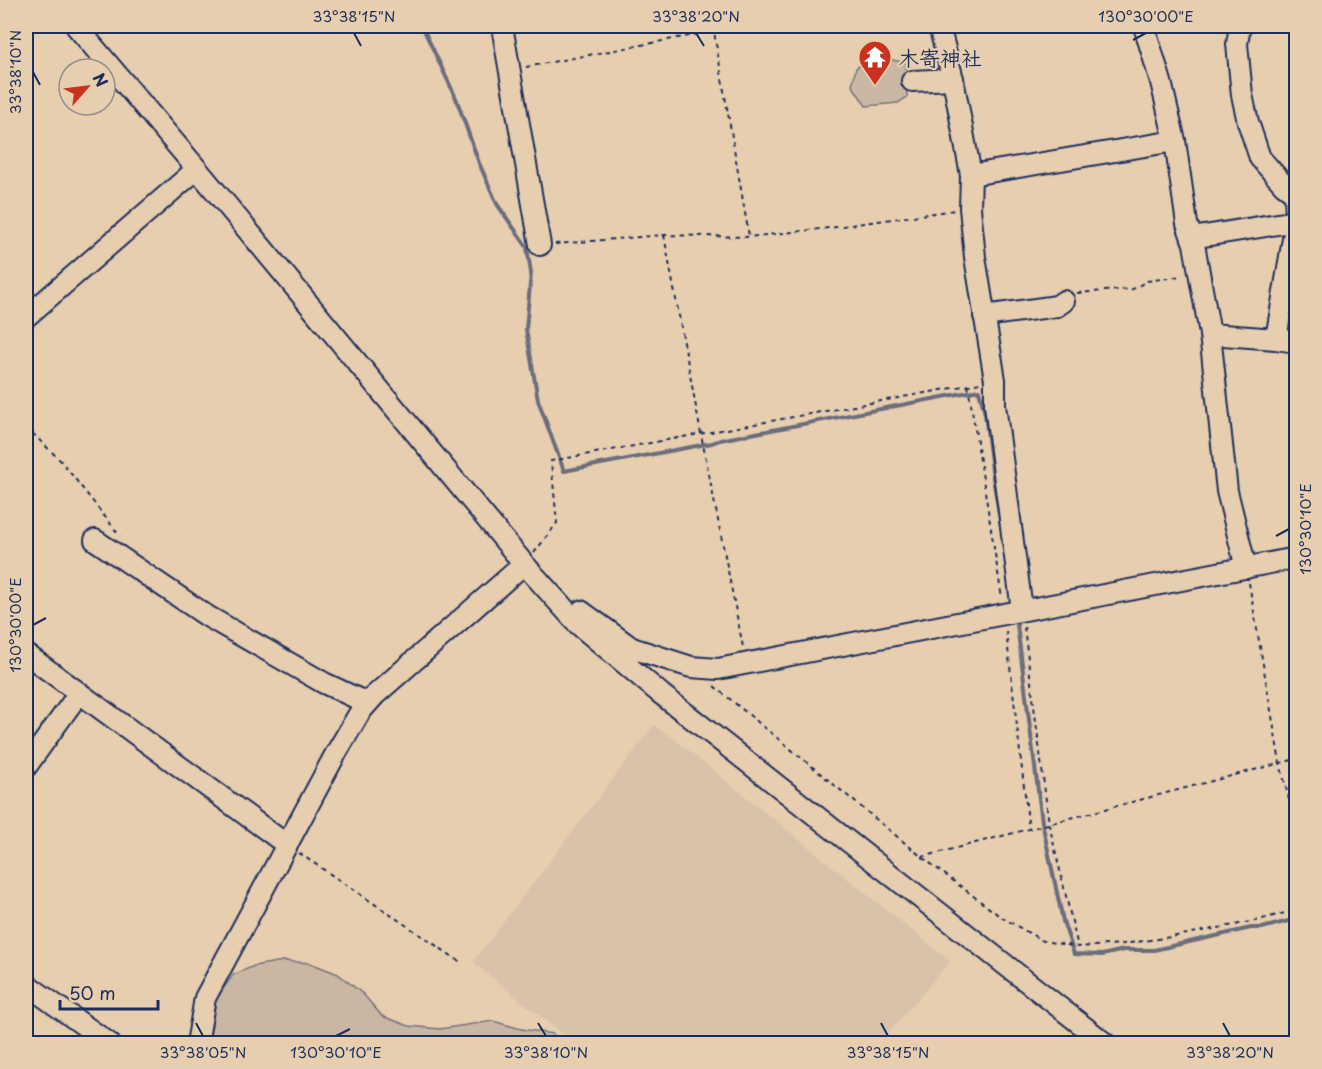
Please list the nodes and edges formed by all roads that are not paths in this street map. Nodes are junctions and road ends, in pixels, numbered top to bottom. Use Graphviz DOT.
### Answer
graph roads {
  1 [pos="76,26"];
  2 [pos="502,26"];
  3 [pos="939,26"];
  4 [pos="1144,26"];
  5 [pos="1240,26"];
  6 [pos="953,79"];
  7 [pos="912,81"];
  8 [pos="1174,141"];
  9 [pos="197,169"];
  10 [pos="971,175"];
  11 [pos="1296,220"];
  12 [pos="1192,238"];
  13 [pos="540,246"];
  14 [pos="1064,301"];
  15 [pos="984,316"];
  16 [pos="26,317"];
  17 [pos="1210,334"];
  18 [pos="1276,339"];
  19 [pos="1296,342"];
  20 [pos="96,540"];
  21 [pos="1296,558"];
  22 [pos="524,564"];
  23 [pos="1246,568"];
  24 [pos="554,596"];
  25 [pos="1022,610"];
  26 [pos="26,654"];
  27 [pos="79,693"];
  28 [pos="367,703"];
  29 [pos="26,767"];
  30 [pos="287,845"];
  31 [pos="26,984"];
  32 [pos="110,1044"];
  33 [pos="197,1044"];
  34 [pos="1107,1044"];
  1 -- 9 [label="street"];
  2 -- 13 [label="street"];
  3 -- 6 [label="street"];
  4 -- 8 [label="street"];
  5 -- 11 [label="street"];
  6 -- 7 [label="street"];
  6 -- 10 [label="street"];
  8 -- 10 [label="street"];
  8 -- 12 [label="street"];
  9 -- 16 [label="street"];
  9 -- 22 [label="street"];
  10 -- 15 [label="street"];
  11 -- 12 [label="street"];
  11 -- 18 [label="street"];
  12 -- 17 [label="street"];
  14 -- 15 [label="street"];
  15 -- 25 [label="street"];
  17 -- 18 [label="street"];
  17 -- 23 [label="street"];
  18 -- 19 [label="street"];
  20 -- 28 [label="street"];
  21 -- 23 [label="street"];
  22 -- 24 [label="street"];
  22 -- 28 [label="street"];
  23 -- 25 [label="street"];
  24 -- 25 [label="street"];
  24 -- 34 [label="street"];
  26 -- 27 [label="street"];
  27 -- 29 [label="street"];
  27 -- 30 [label="street"];
  28 -- 30 [label="street"];
  30 -- 33 [label="street"];
  31 -- 32 [label="street"];
}
